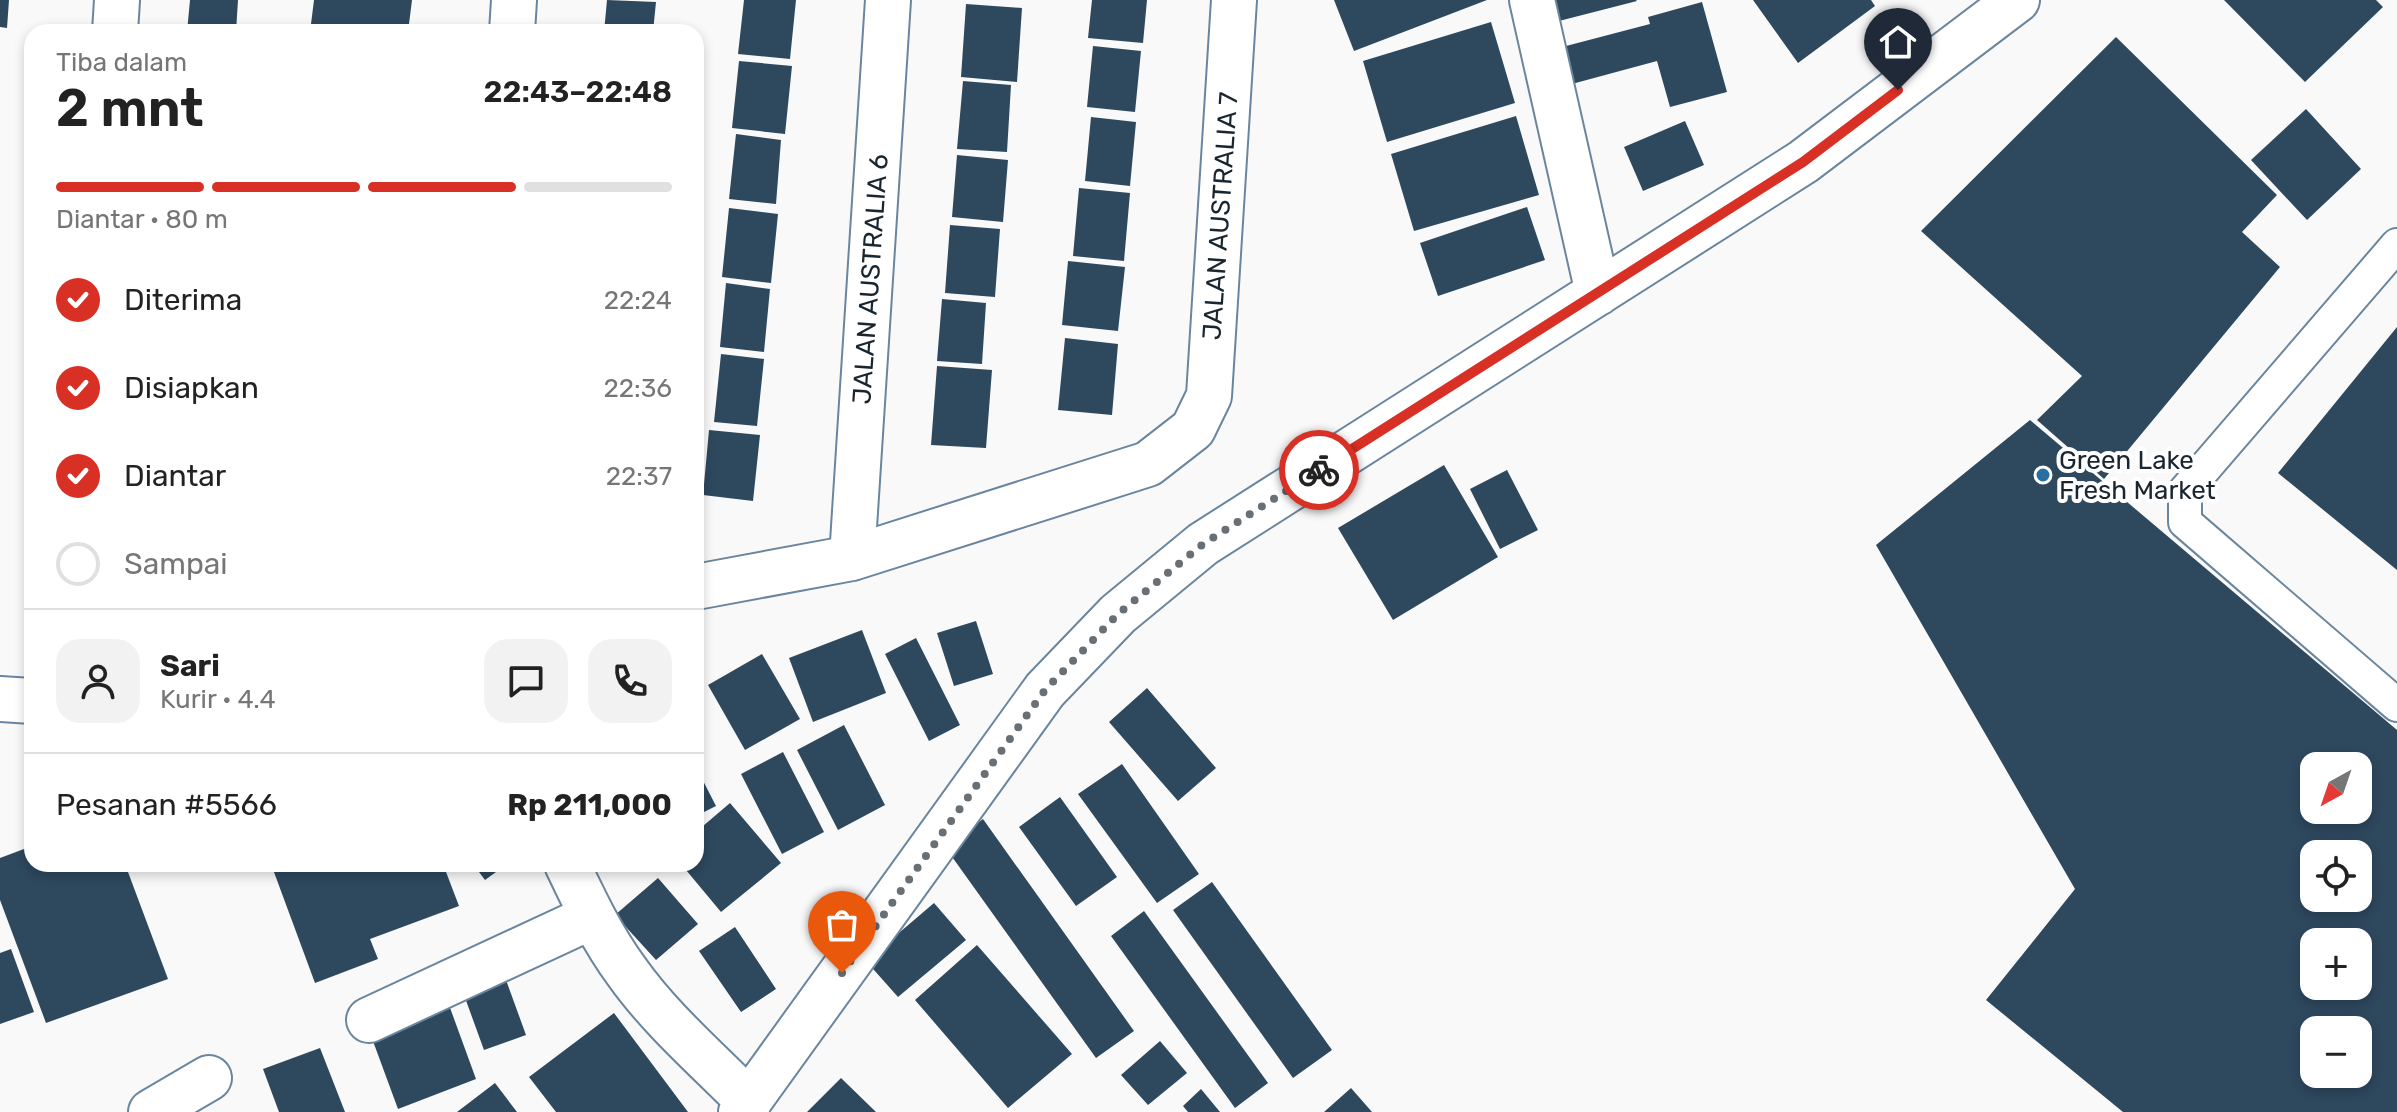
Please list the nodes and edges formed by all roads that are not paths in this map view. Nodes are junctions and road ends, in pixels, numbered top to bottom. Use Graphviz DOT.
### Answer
graph roads {
  1 [pos="117,0"];
  2 [pos="514,0"];
  3 [pos="888,0"];
  4 [pos="1234,0"];
  5 [pos="1532,0"];
  6 [pos="2017,0"];
  7 [pos="116,24"];
  8 [pos="512,24"];
  9 [pos="2397,245"];
  10 [pos="1598,293"];
  11 [pos="852,558"];
  12 [pos="704,586"];
  13 [pos="0,699"];
  14 [pos="24,700"];
  15 [pos="2397,705"];
  16 [pos="571,872"];
  17 [pos="591,917"];
  18 [pos="369,1020"];
  19 [pos="209,1078"];
  20 [pos="745,1107"];
  21 [pos="151,1112"];
  1 -- 7 [label="street"];
  2 -- 8 [label="street"];
  3 -- 11 [label="street, JALAN AUSTRALIA 6"];
  4 -- 11 [label="street, JALAN AUSTRALIA 7"];
  5 -- 10 [label="street"];
  6 -- 10 [label="street"];
  9 -- 15 [label="lane"];
  10 -- 20 [label="street"];
  11 -- 12 [label="street"];
  13 -- 14 [label="street"];
  16 -- 17 [label="street"];
  17 -- 18 [label="street"];
  17 -- 20 [label="street"];
  19 -- 21 [label="street"];
}
